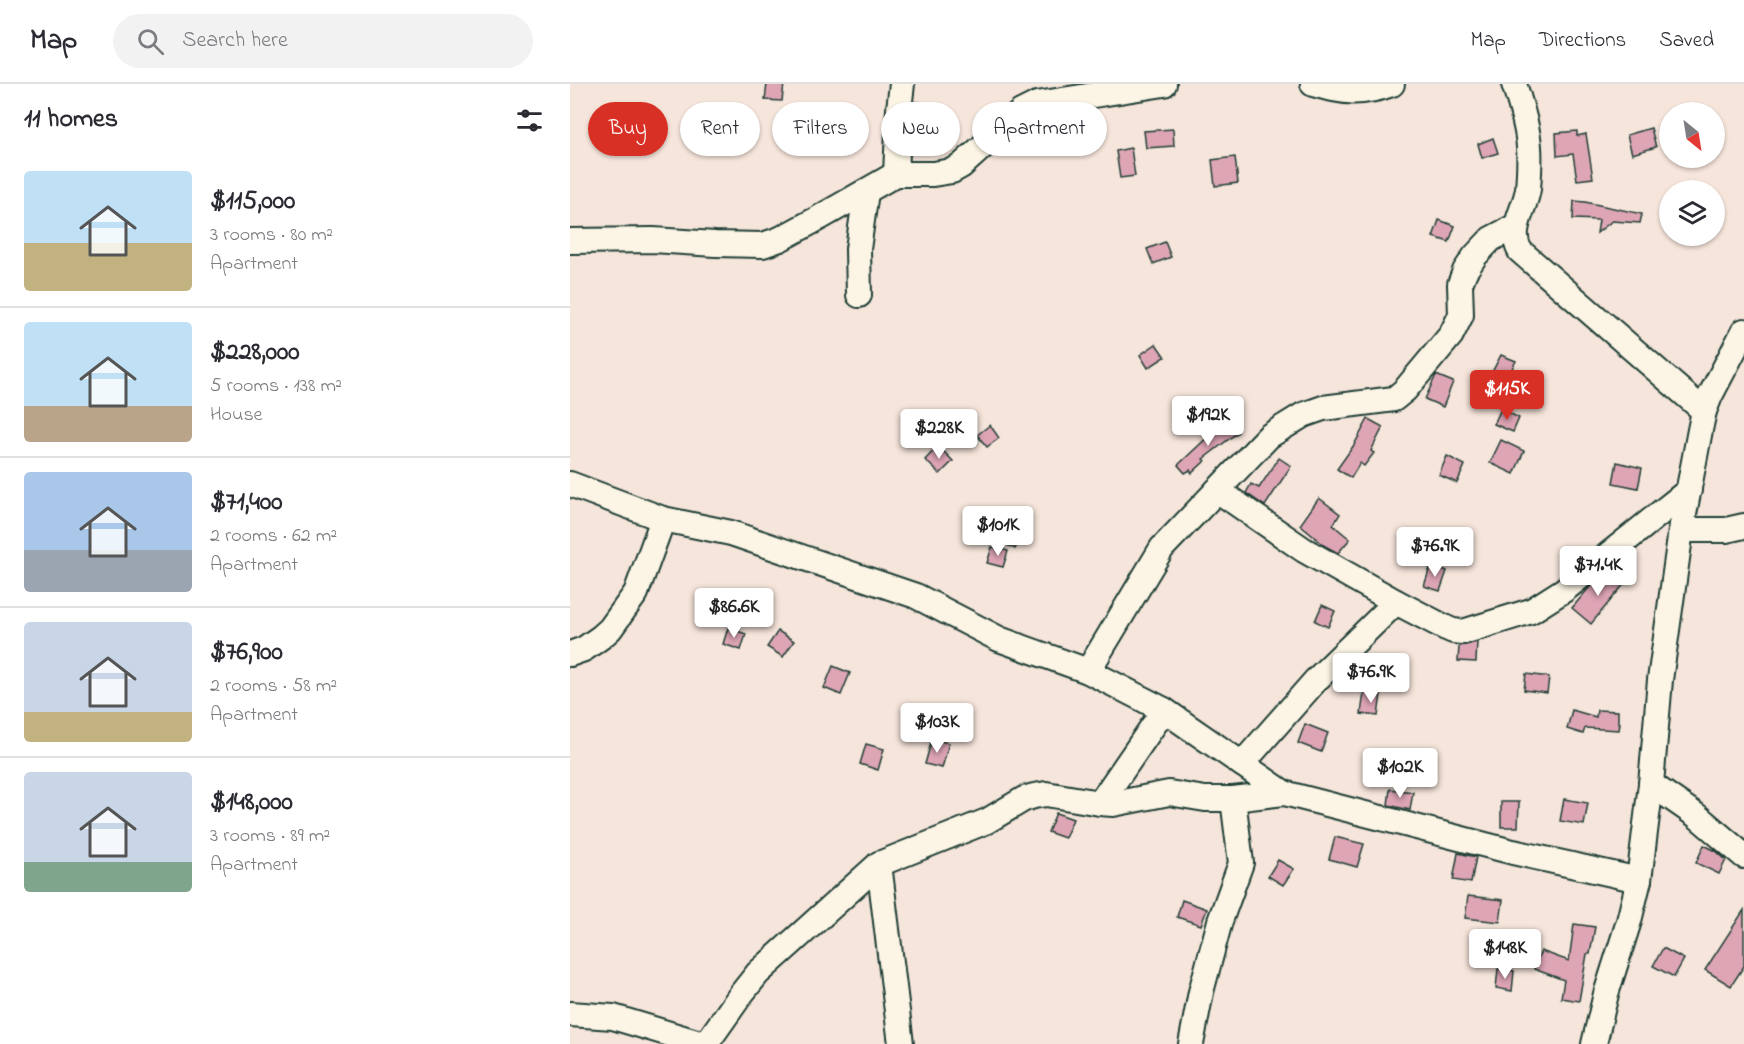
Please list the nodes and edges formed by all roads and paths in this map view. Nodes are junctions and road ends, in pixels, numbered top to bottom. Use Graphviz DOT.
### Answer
graph roads {
  1 [pos="902,84"];
  2 [pos="1164,84"];
  3 [pos="1313,84"];
  4 [pos="1392,84"];
  5 [pos="1514,84"];
  6 [pos="896,174"];
  7 [pos="866,192"];
  8 [pos="1516,226"];
  9 [pos="570,241"];
  10 [pos="859,295"];
  11 [pos="1744,331"];
  12 [pos="1704,411"];
  13 [pos="570,484"];
  14 [pos="1217,490"];
  15 [pos="1689,490"];
  16 [pos="663,519"];
  17 [pos="1744,526"];
  18 [pos="1681,530"];
  19 [pos="1396,602"];
  20 [pos="570,654"];
  21 [pos="1088,671"];
  22 [pos="1164,710"];
  23 [pos="1242,764"];
  24 [pos="1651,783"];
  25 [pos="1284,793"];
  26 [pos="1233,799"];
  27 [pos="1100,803"];
  28 [pos="1744,856"];
  29 [pos="879,864"];
  30 [pos="1639,880"];
  31 [pos="570,1014"];
  32 [pos="704,1044"];
  33 [pos="901,1044"];
  34 [pos="1191,1044"];
  35 [pos="1594,1044"];
  1 -- 6 [label="street"];
  2 -- 6 [label="street"];
  3 -- 4 [label="street"];
  5 -- 8 [label="street"];
  6 -- 7 [label="street"];
  7 -- 9 [label="street"];
  7 -- 10 [label="street"];
  8 -- 12 [label="street"];
  8 -- 14 [label="street"];
  11 -- 12 [label="street"];
  12 -- 15 [label="street"];
  13 -- 16 [label="street"];
  14 -- 19 [label="street"];
  14 -- 21 [label="street"];
  15 -- 18 [label="street"];
  15 -- 19 [label="street"];
  16 -- 20 [label="street"];
  16 -- 21 [label="street"];
  17 -- 18 [label="street"];
  18 -- 24 [label="street"];
  19 -- 23 [label="street"];
  21 -- 22 [label="street"];
  22 -- 23 [label="street"];
  22 -- 27 [label="street"];
  23 -- 25 [label="street"];
  24 -- 28 [label="street"];
  24 -- 30 [label="street"];
  25 -- 26 [label="street"];
  25 -- 30 [label="street"];
  26 -- 27 [label="street"];
  26 -- 34 [label="street"];
  27 -- 29 [label="street"];
  29 -- 32 [label="street"];
  29 -- 33 [label="street"];
  30 -- 35 [label="street"];
  31 -- 32 [label="street"];
}
